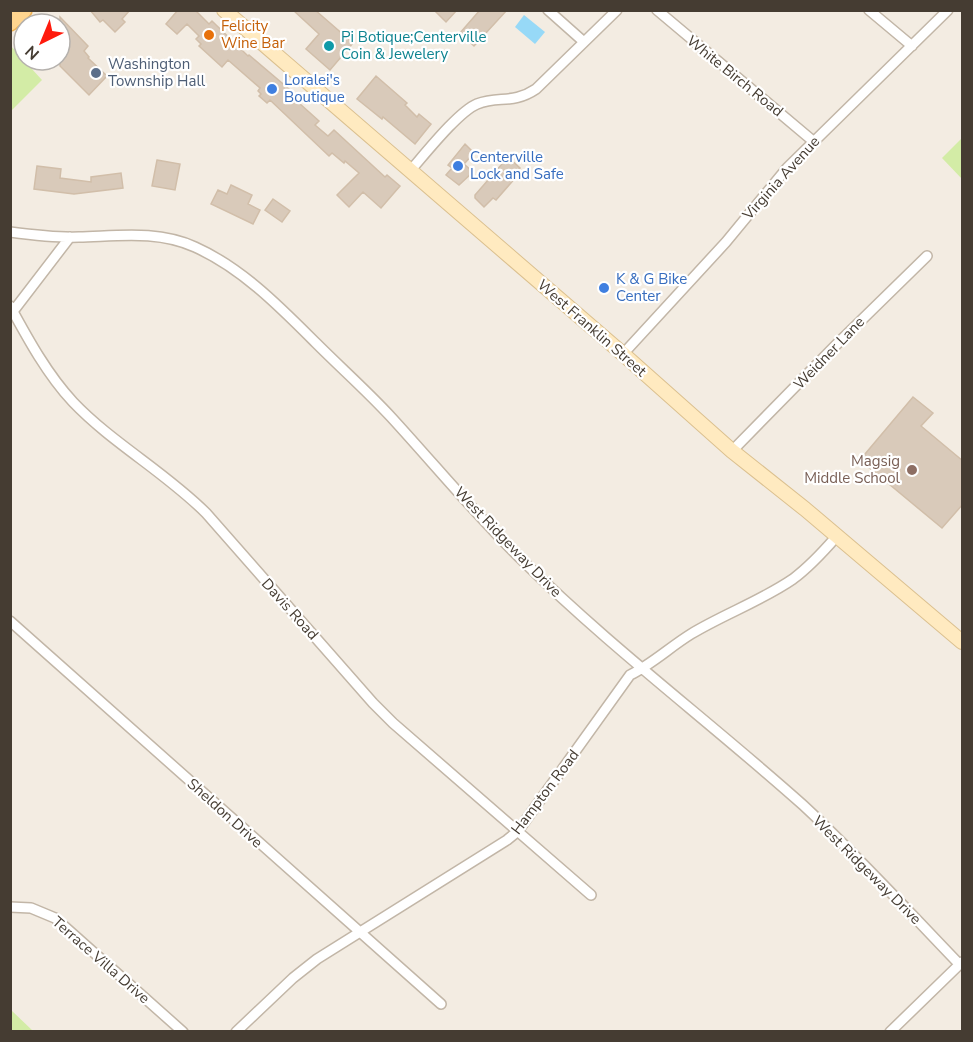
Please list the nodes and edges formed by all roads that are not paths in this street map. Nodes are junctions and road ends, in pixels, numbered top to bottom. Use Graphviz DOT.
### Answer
graph roads {
  1 [pos="24,10"];
  2 [pos="224,10"];
  3 [pos="548,10"];
  4 [pos="617,10"];
  5 [pos="657,10"];
  6 [pos="869,10"];
  7 [pos="948,10"];
  8 [pos="10,24"];
  9 [pos="584,42"];
  10 [pos="912,46"];
  11 [pos="813,141"];
  12 [pos="410,171"];
  13 [pos="10,232"];
  14 [pos="70,237"];
  15 [pos="927,256"];
  16 [pos="11,311"];
  17 [pos="623,354"];
  18 [pos="732,451"];
  19 [pos="836,537"];
  20 [pos="10,621"];
  21 [pos="963,642"];
  22 [pos="643,668"];
  23 [pos="518,831"];
  24 [pos="591,895"];
  25 [pos="10,907"];
  26 [pos="360,932"];
  27 [pos="961,964"];
  28 [pos="441,1004"];
  29 [pos="183,1032"];
  30 [pos="236,1032"];
  31 [pos="890,1032"];
  1 -- 8 [label="main road"];
  2 -- 12 [label="main road, West Franklin Street"];
  3 -- 9 [label="street"];
  4 -- 9 [label="street"];
  5 -- 11 [label="street, White Birch Road"];
  6 -- 10 [label="street"];
  7 -- 10 [label="street, Virginia Avenue"];
  9 -- 12 [label="street"];
  10 -- 11 [label="street, Virginia Avenue"];
  11 -- 17 [label="street, Virginia Avenue"];
  12 -- 17 [label="main road, West Franklin Street"];
  13 -- 14 [label="street, West Ridgeway Drive"];
  14 -- 16 [label="street"];
  14 -- 22 [label="street, West Ridgeway Drive"];
  15 -- 18 [label="street, Weidner Lane"];
  16 -- 23 [label="street, Davis Road"];
  17 -- 18 [label="main road, West Franklin Street"];
  18 -- 19 [label="main road, West Franklin Street"];
  19 -- 21 [label="main road, West Franklin Street"];
  19 -- 22 [label="street, Hampton Road"];
  20 -- 26 [label="street, Sheldon Drive"];
  22 -- 23 [label="street, Hampton Road"];
  22 -- 27 [label="street, West Ridgeway Drive"];
  23 -- 24 [label="street, Davis Road"];
  23 -- 26 [label="street, Hampton Road"];
  25 -- 29 [label="street, Terrace Villa Drive"];
  26 -- 28 [label="street, Sheldon Drive"];
  26 -- 30 [label="street, Hampton Road"];
  27 -- 31 [label="street"];
}
